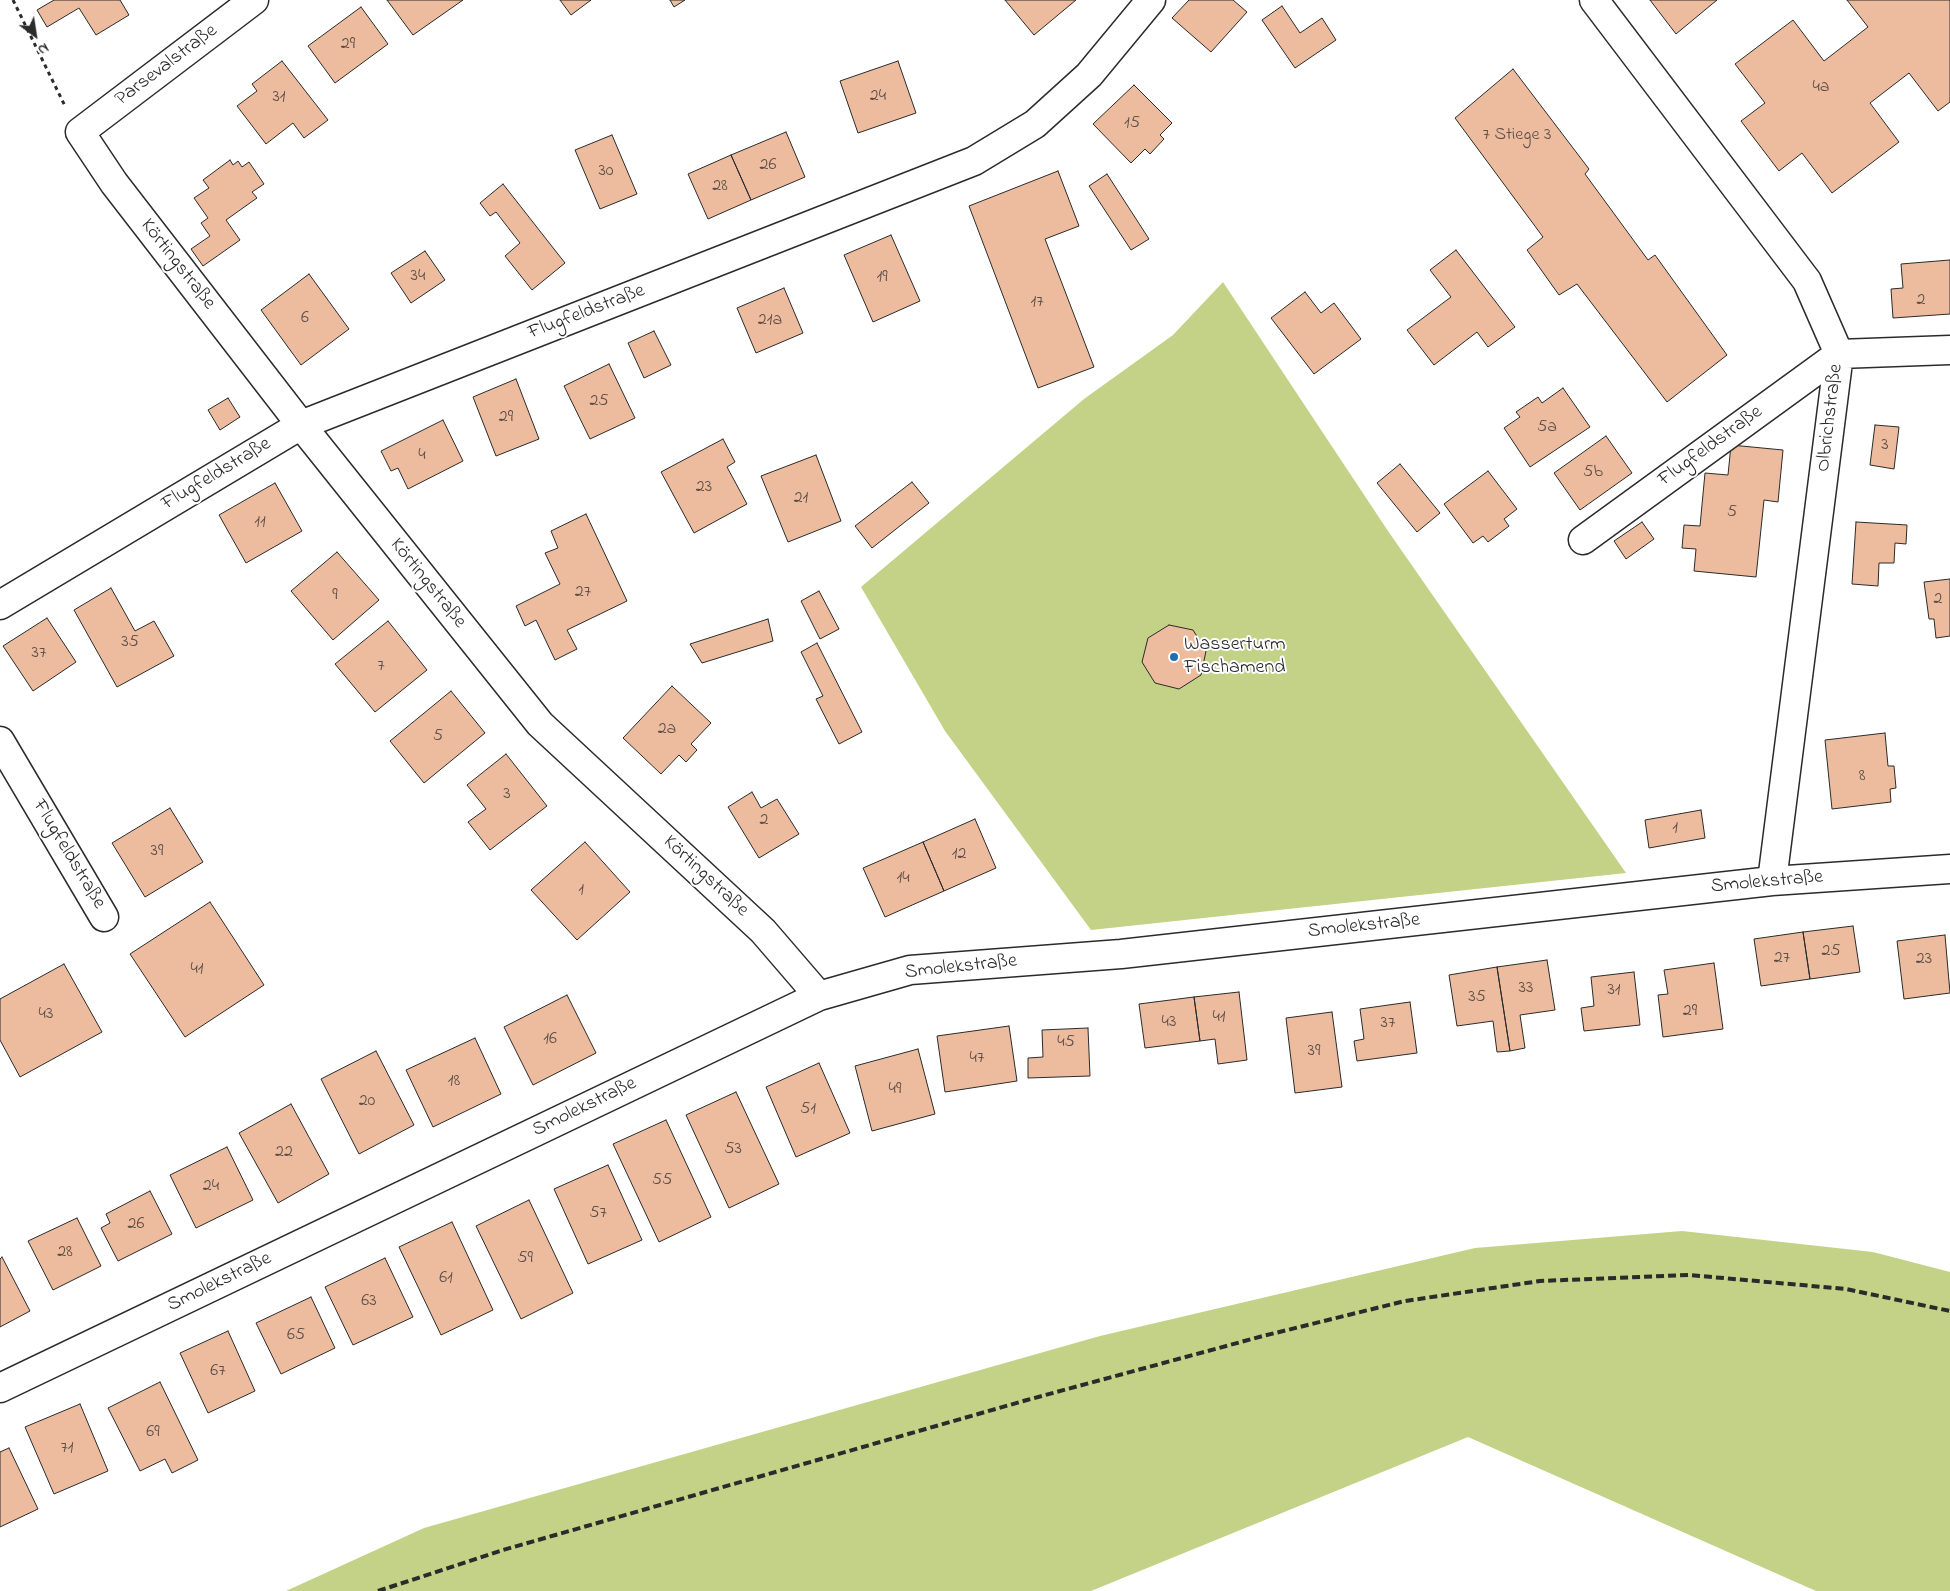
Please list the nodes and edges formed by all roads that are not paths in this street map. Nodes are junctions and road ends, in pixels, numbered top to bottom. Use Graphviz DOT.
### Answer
graph roads {
  1 [pos="254,0"];
  2 [pos="1151,0"];
  3 [pos="1594,0"];
  4 [pos="80,132"];
  5 [pos="1950,350"];
  6 [pos="1839,354"];
  7 [pos="301,425"];
  8 [pos="1583,540"];
  9 [pos="0,605"];
  10 [pos="0,741"];
  11 [pos="1950,869"];
  12 [pos="1772,881"];
  13 [pos="104,917"];
  14 [pos="819,996"];
  15 [pos="0,1388"];
  1 -- 4 [label="street, Parsevalstraße"];
  2 -- 7 [label="street, Flugfeldstraße"];
  3 -- 6 [label="street, Olbrichstraße"];
  4 -- 7 [label="street, Körtingstraße"];
  5 -- 6 [label="street"];
  6 -- 8 [label="street, Flugfeldstraße"];
  6 -- 12 [label="street, Olbrichstraße"];
  7 -- 9 [label="street, Flugfeldstraße"];
  7 -- 14 [label="street, Körtingstraße"];
  10 -- 13 [label="street, Flugfeldstraße"];
  11 -- 12 [label="street, Smolekstraße"];
  12 -- 14 [label="street, Smolekstraße"];
  14 -- 15 [label="street, Smolekstraße"];
}
